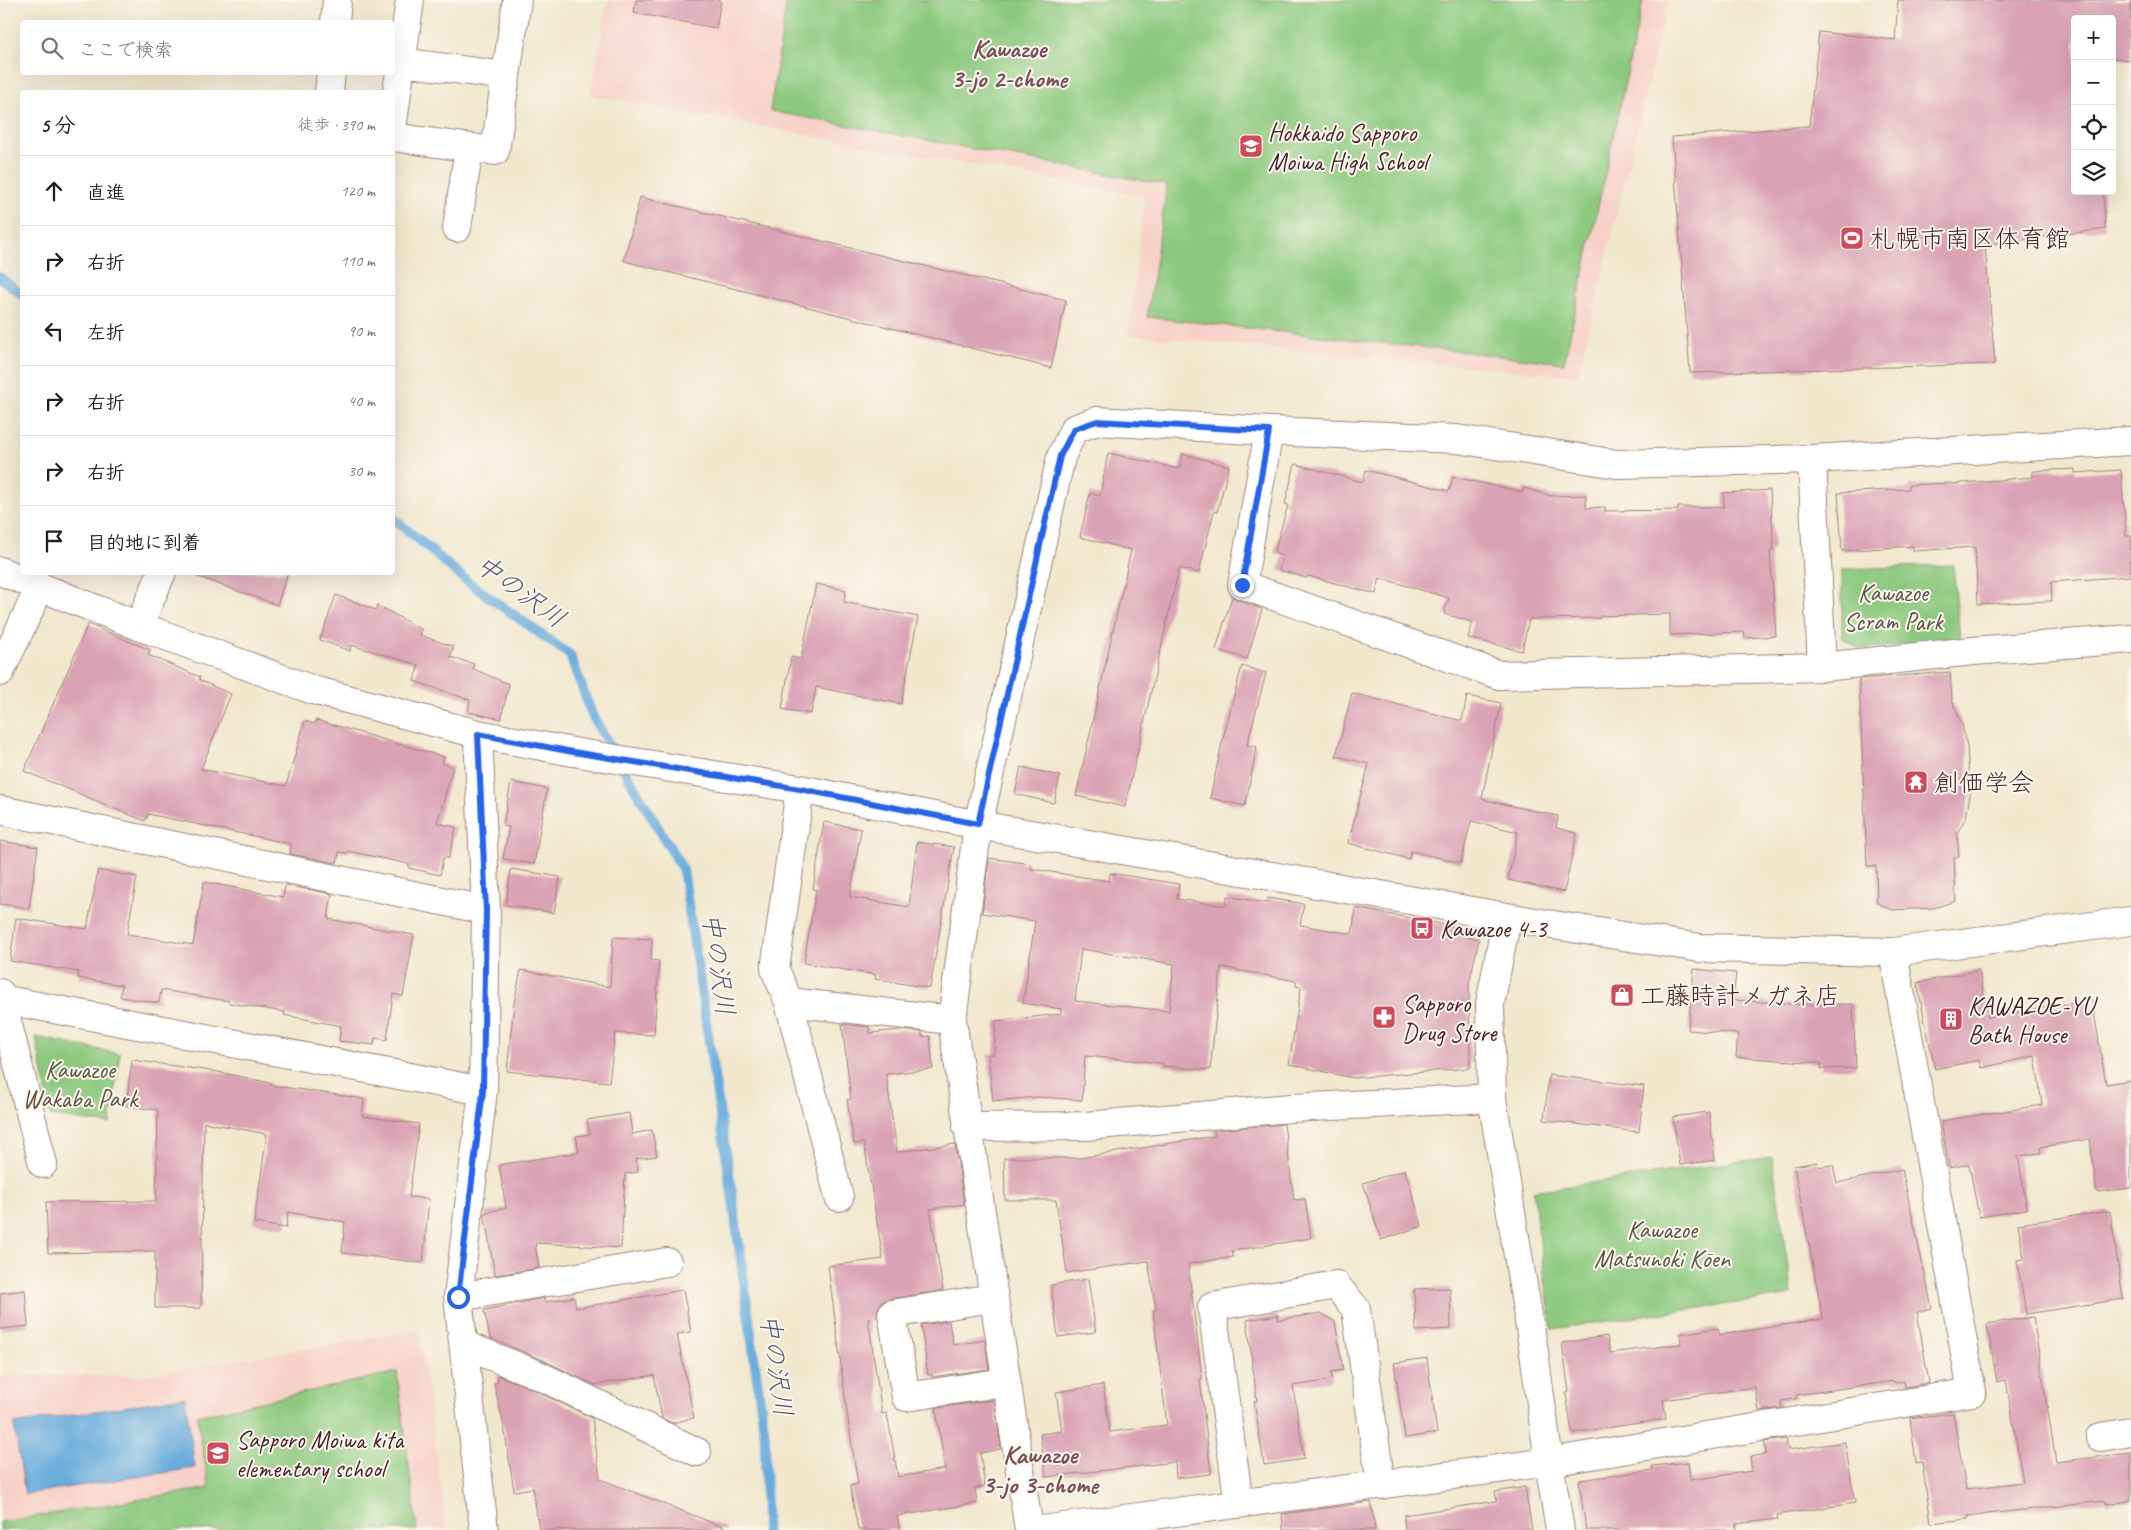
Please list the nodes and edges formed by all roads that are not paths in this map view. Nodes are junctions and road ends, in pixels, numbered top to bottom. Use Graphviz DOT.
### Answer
graph roads {
  1 [pos="337,0"];
  2 [pos="410,0"];
  3 [pos="516,0"];
  4 [pos="335,20"];
  5 [pos="402,62"];
  6 [pos="331,75"];
  7 [pos="506,76"];
  8 [pos="329,90"];
  9 [pos="395,109"];
  10 [pos="395,138"];
  11 [pos="469,148"];
  12 [pos="457,228"];
  13 [pos="1269,431"];
  14 [pos="2131,441"];
  15 [pos="1812,459"];
  16 [pos="0,571"];
  17 [pos="161,575"];
  18 [pos="40,587"];
  19 [pos="139,626"];
  20 [pos="2131,639"];
  21 [pos="1822,666"];
  22 [pos="0,672"];
  23 [pos="478,734"];
  24 [pos="800,789"];
  25 [pos="0,810"];
  26 [pos="978,824"];
  27 [pos="486,910"];
  28 [pos="1507,918"];
  29 [pos="2131,921"];
  30 [pos="1893,952"];
  31 [pos="1,996"];
  32 [pos="789,1002"];
  33 [pos="952,1020"];
  34 [pos="483,1091"];
  35 [pos="1492,1098"];
  36 [pos="967,1127"];
  37 [pos="43,1164"];
  38 [pos="839,1197"];
  39 [pos="667,1262"];
  40 [pos="458,1297"];
  41 [pos="992,1298"];
  42 [pos="464,1345"];
  43 [pos="1005,1382"];
  44 [pos="2131,1432"];
  45 [pos="2100,1437"];
  46 [pos="697,1452"];
  47 [pos="1549,1462"];
  48 [pos="1381,1485"];
  49 [pos="1239,1504"];
  50 [pos="484,1530"];
  51 [pos="1029,1530"];
  52 [pos="1042,1530"];
  53 [pos="1560,1530"];
  1 -- 4 [label="street"];
  2 -- 5 [label="street"];
  3 -- 7 [label="street"];
  5 -- 7 [label="street"];
  5 -- 9 [label="street"];
  6 -- 8 [label="street"];
  7 -- 11 [label="street"];
  10 -- 11 [label="street"];
  11 -- 12 [label="street"];
  13 -- 15 [label="street"];
  13 -- 21 [label="street"];
  13 -- 26 [label="street"];
  14 -- 15 [label="street"];
  15 -- 21 [label="street"];
  16 -- 18 [label="street"];
  17 -- 19 [label="street"];
  18 -- 19 [label="street"];
  18 -- 22 [label="street"];
  19 -- 23 [label="street"];
  20 -- 21 [label="street"];
  23 -- 24 [label="street"];
  23 -- 27 [label="street"];
  24 -- 26 [label="street"];
  24 -- 32 [label="street"];
  25 -- 27 [label="street"];
  26 -- 28 [label="street"];
  26 -- 33 [label="street"];
  27 -- 34 [label="street"];
  28 -- 30 [label="street"];
  28 -- 35 [label="street"];
  29 -- 30 [label="street"];
  30 -- 47 [label="street"];
  31 -- 34 [label="street"];
  31 -- 37 [label="street"];
  32 -- 33 [label="street"];
  32 -- 38 [label="street"];
  33 -- 36 [label="street"];
  34 -- 40 [label="street"];
  35 -- 36 [label="street"];
  35 -- 47 [label="street"];
  36 -- 41 [label="street"];
  39 -- 40 [label="street"];
  40 -- 42 [label="street"];
  41 -- 43 [label="street"];
  41 -- 43 [label="street"];
  42 -- 46 [label="street"];
  42 -- 50 [label="street"];
  43 -- 51 [label="street"];
  44 -- 45 [label="street"];
  47 -- 48 [label="street"];
  47 -- 53 [label="street"];
  48 -- 49 [label="street"];
  48 -- 49 [label="street"];
  49 -- 52 [label="street"];
}
